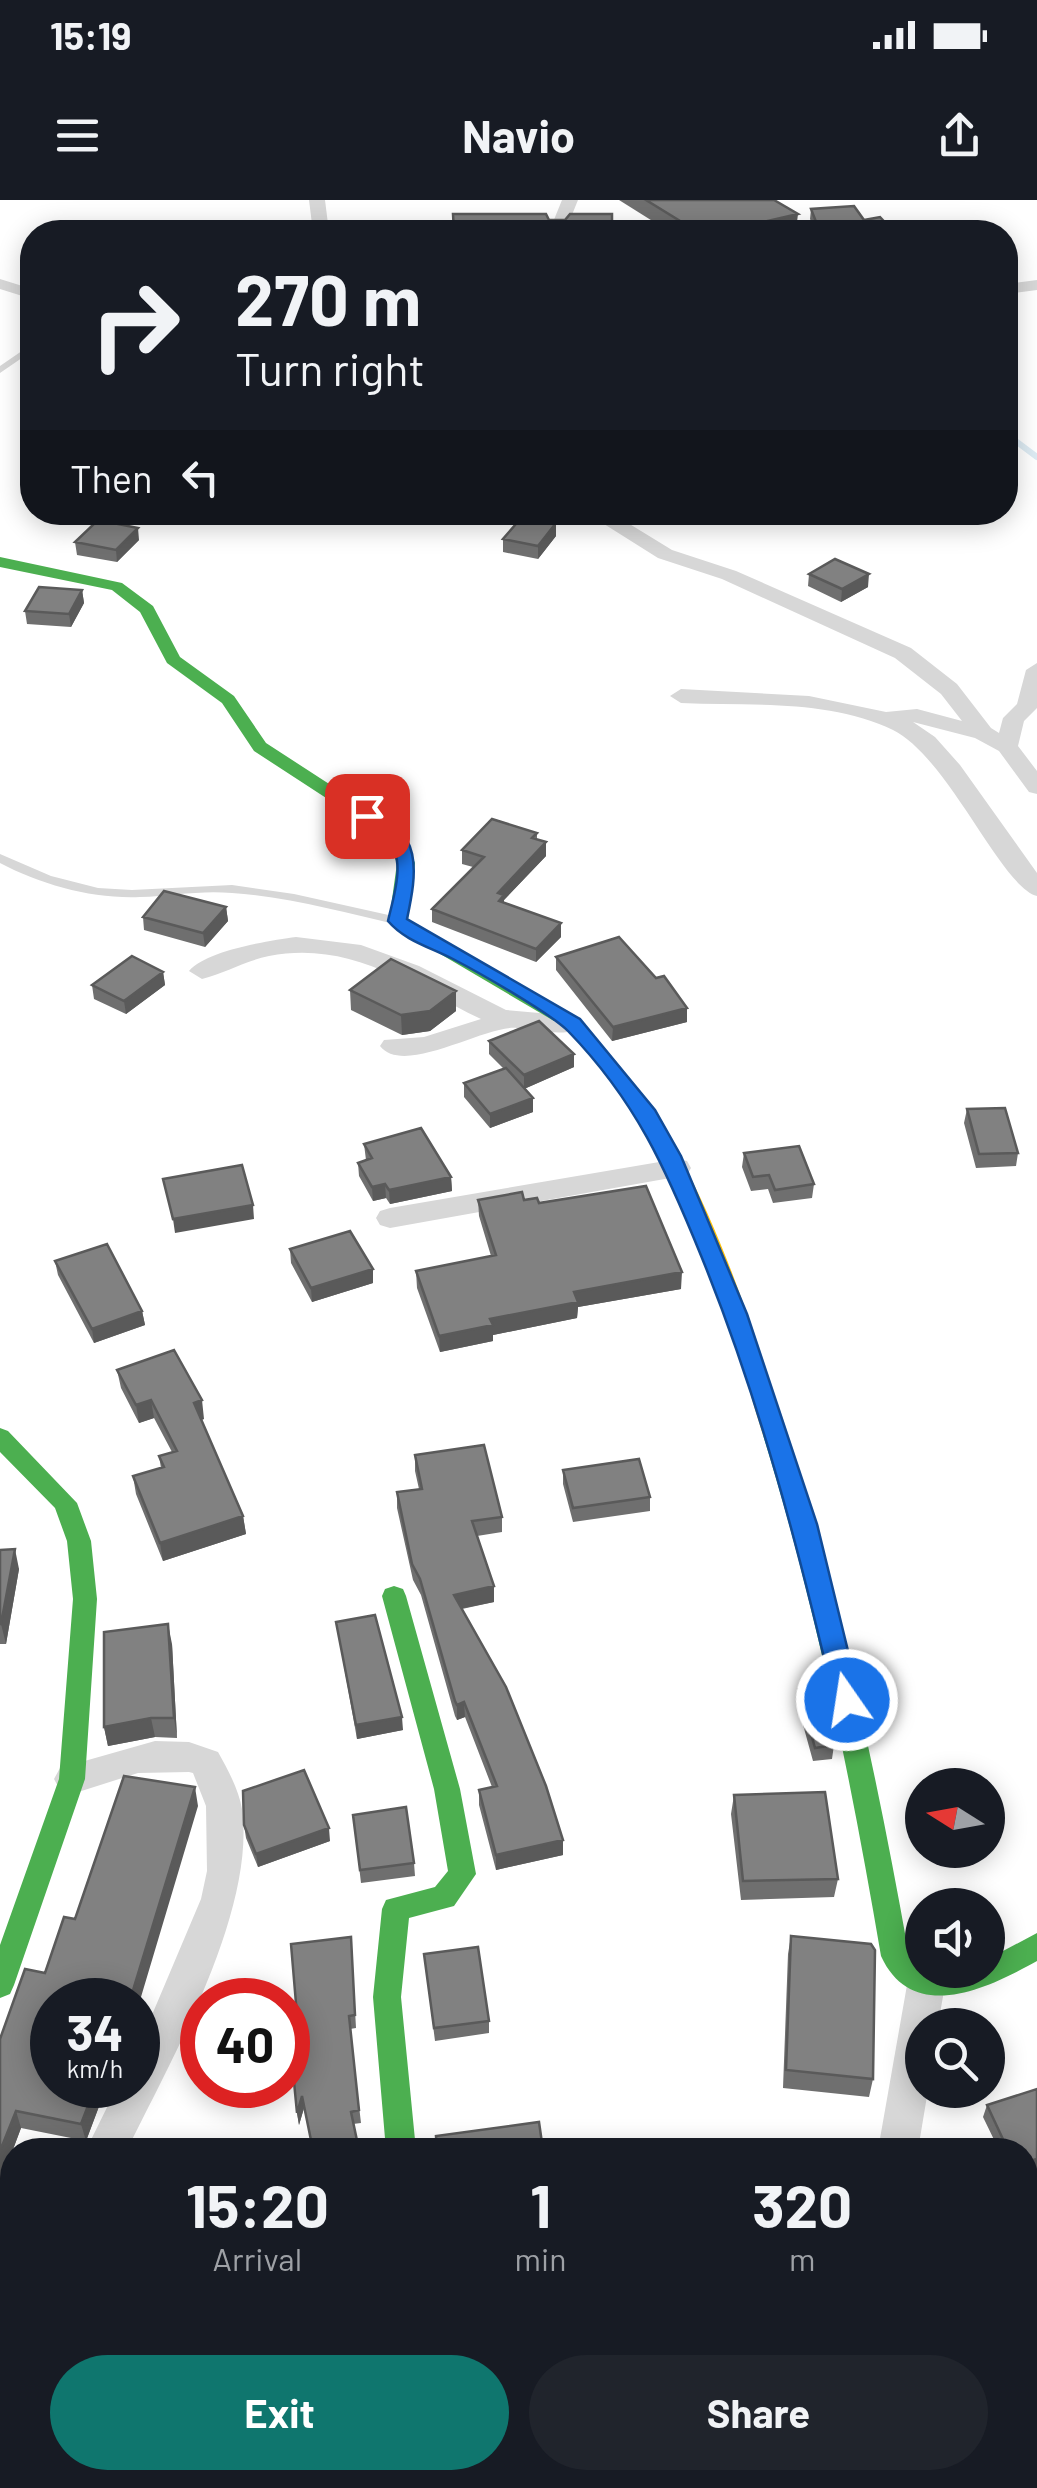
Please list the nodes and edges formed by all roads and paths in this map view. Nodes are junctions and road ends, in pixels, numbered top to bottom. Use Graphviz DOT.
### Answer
graph roads {
  1 [pos="616,525"];
  2 [pos="0,562"];
  3 [pos="1037,670"];
  4 [pos="681,696"];
  5 [pos="877,714"];
  6 [pos="984,733"];
  7 [pos="1007,746"];
  8 [pos="1037,787"];
  9 [pos="0,858"];
  10 [pos="1037,889"];
  11 [pos="398,921"];
  12 [pos="202,971"];
  13 [pos="508,1019"];
  14 [pos="573,1024"];
  15 [pos="392,1046"];
  16 [pos="677,1168"];
  17 [pos="390,1218"];
  18 [pos="0,1438"];
  19 [pos="394,1596"];
  20 [pos="72,1780"];
  21 [pos="1037,1946"];
  22 [pos="1005,1962"];
  23 [pos="905,1973"];
  24 [pos="0,1985"];
  25 [pos="925,1988"];
  26 [pos="112,2138"];
  27 [pos="400,2138"];
  28 [pos="900,2138"];
  1 -- 6 [label="street"];
  2 -- 11 [label="street"];
  3 -- 7 [label="street"];
  4 -- 5 [label="street"];
  5 -- 6 [label="street"];
  5 -- 10 [label="street"];
  6 -- 7 [label="street"];
  7 -- 8 [label="street"];
  9 -- 11 [label="lane"];
  11 -- 14 [label="street"];
  12 -- 13 [label="street"];
  13 -- 14 [label="street"];
  13 -- 15 [label="street"];
  14 -- 16 [label="street"];
  16 -- 17 [label="street"];
  16 -- 23 [label="street"];
  18 -- 20 [label="street"];
  19 -- 27 [label="street"];
  20 -- 24 [label="street"];
  20 -- 26 [label="street"];
  21 -- 22 [label="street"];
  25 -- 28 [label="street"];
}
